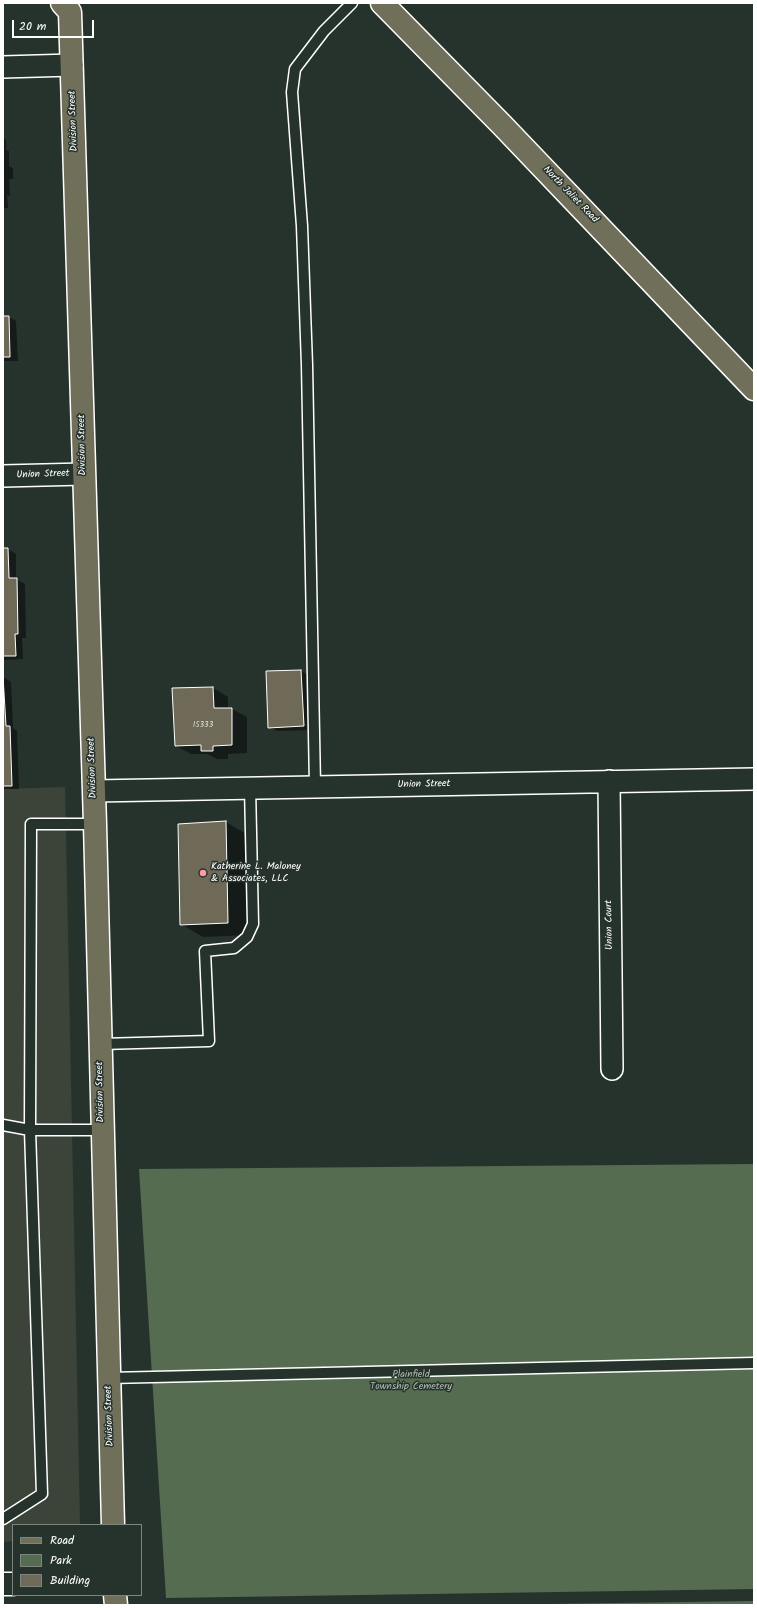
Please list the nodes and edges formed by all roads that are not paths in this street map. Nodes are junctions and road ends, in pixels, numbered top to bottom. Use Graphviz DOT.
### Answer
graph roads {
  1 [pos="352,3"];
  2 [pos="70,6"];
  3 [pos="391,7"];
  4 [pos="72,65"];
  5 [pos="3,66"];
  6 [pos="754,389"];
  7 [pos="84,474"];
  8 [pos="3,476"];
  9 [pos="754,779"];
  10 [pos="609,781"];
  11 [pos="315,786"];
  12 [pos="250,787"];
  13 [pos="94,791"];
  14 [pos="95,824"];
  15 [pos="100,1044"];
  16 [pos="612,1069"];
  17 [pos="3,1125"];
  18 [pos="30,1130"];
  19 [pos="102,1130"];
  20 [pos="754,1363"];
  21 [pos="109,1378"];
  22 [pos="3,1519"];
  23 [pos="113,1524"];
  1 -- 11 [label="lane"];
  2 -- 4 [label="main road, Division Street"];
  3 -- 6 [label="main road, North Joliet Road"];
  4 -- 5 [label="street"];
  4 -- 7 [label="main road, Division Street"];
  7 -- 8 [label="street, Union Street"];
  7 -- 13 [label="main road, Division Street"];
  9 -- 10 [label="street, Union Street"];
  10 -- 11 [label="street, Union Street"];
  10 -- 16 [label="street, Union Court"];
  11 -- 12 [label="street, Union Street"];
  12 -- 13 [label="street, Union Street"];
  12 -- 15 [label="lane"];
  13 -- 14 [label="main road, Division Street"];
  14 -- 15 [label="main road, Division Street"];
  14 -- 18 [label="lane"];
  15 -- 19 [label="main road, Division Street"];
  17 -- 18 [label="lane"];
  18 -- 19 [label="lane"];
  18 -- 22 [label="lane"];
  19 -- 21 [label="main road, Division Street"];
  20 -- 21 [label="lane"];
  21 -- 23 [label="main road, Division Street"];
}
